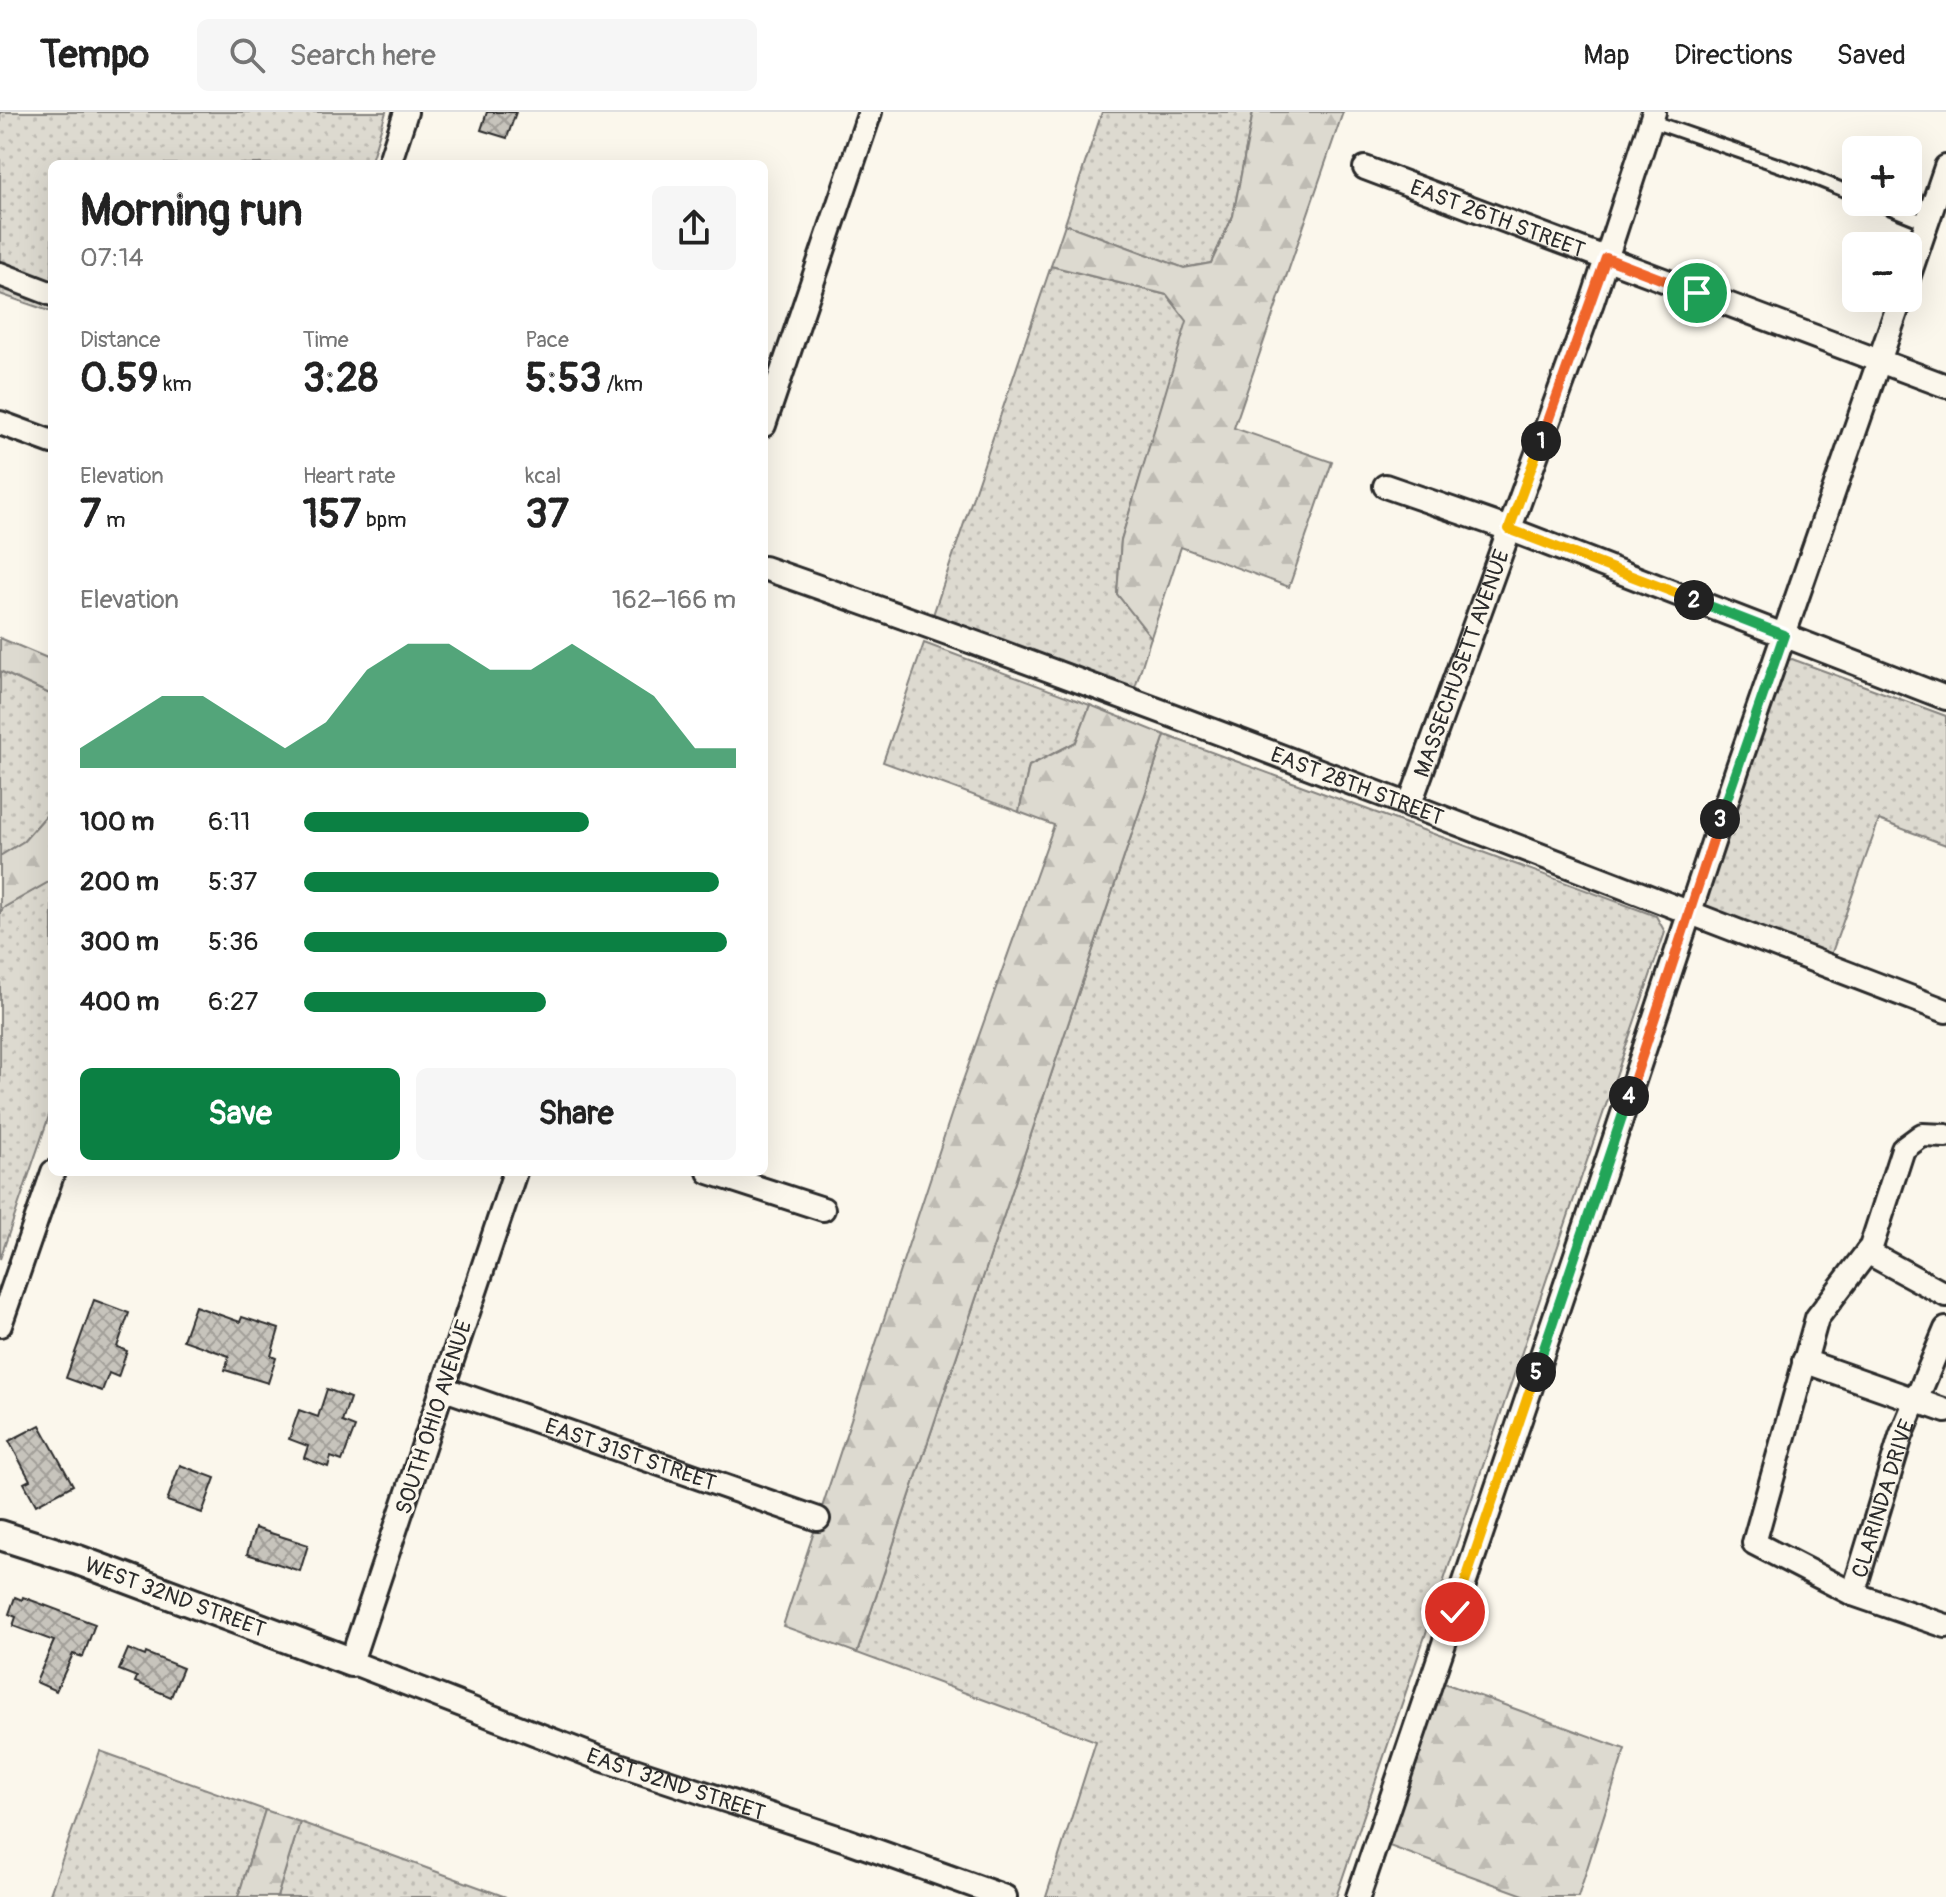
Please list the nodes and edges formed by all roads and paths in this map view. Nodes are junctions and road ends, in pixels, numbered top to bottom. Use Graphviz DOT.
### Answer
graph roads {
  1 [pos="406,112"];
  2 [pos="870,112"];
  3 [pos="1652,117"];
  4 [pos="390,160"];
  5 [pos="1946,167"];
  6 [pos="1365,168"];
  7 [pos="1842,189"];
  8 [pos="1910,216"];
  9 [pos="1927,223"];
  10 [pos="1922,237"];
  11 [pos="1606,258"];
  12 [pos="0,274"];
  13 [pos="48,292"];
  14 [pos="1896,312"];
  15 [pos="1880,361"];
  16 [pos="1946,386"];
  17 [pos="768,413"];
  18 [pos="0,423"];
  19 [pos="48,441"];
  20 [pos="1385,486"];
  21 [pos="1509,529"];
  22 [pos="768,569"];
  23 [pos="1784,635"];
  24 [pos="1946,698"];
  25 [pos="1409,806"];
  26 [pos="1689,913"];
  27 [pos="1946,1011"];
  28 [pos="1946,1136"];
  29 [pos="52,1176"];
  30 [pos="514,1176"];
  31 [pos="721,1176"];
  32 [pos="823,1209"];
  33 [pos="1867,1252"];
  34 [pos="1946,1295"];
  35 [pos="0,1325"];
  36 [pos="1946,1329"];
  37 [pos="1804,1361"];
  38 [pos="442,1388"];
  39 [pos="1915,1400"];
  40 [pos="1946,1411"];
  41 [pos="818,1519"];
  42 [pos="0,1535"];
  43 [pos="1853,1594"];
  44 [pos="1946,1626"];
  45 [pos="351,1662"];
  46 [pos="1005,1897"];
  47 [pos="1358,1897"];
  1 -- 4 [label="street"];
  2 -- 17 [label="street"];
  3 -- 7 [label="lane"];
  3 -- 11 [label="street, MASSECHUSETT AVENUE"];
  5 -- 9 [label="street"];
  6 -- 11 [label="street, EAST 26TH STREET"];
  8 -- 9 [label="lane"];
  9 -- 10 [label="street"];
  11 -- 15 [label="street, EAST 26TH STREET"];
  11 -- 21 [label="street, MASSECHUSETT AVENUE"];
  12 -- 13 [label="street"];
  14 -- 15 [label="street"];
  15 -- 16 [label="street, EAST 26TH STREET"];
  15 -- 23 [label="street"];
  18 -- 19 [label="street"];
  20 -- 21 [label="street"];
  21 -- 23 [label="street"];
  21 -- 25 [label="street, MASSECHUSETT AVENUE"];
  22 -- 25 [label="street, EAST 28TH STREET"];
  23 -- 24 [label="street"];
  23 -- 26 [label="street"];
  25 -- 26 [label="street, EAST 28TH STREET"];
  26 -- 27 [label="street, EAST 28TH STREET"];
  26 -- 47 [label="street"];
  28 -- 33 [label="street"];
  29 -- 35 [label="street"];
  30 -- 38 [label="street, SOUTH OHIO AVENUE"];
  31 -- 32 [label="street"];
  33 -- 34 [label="street"];
  33 -- 37 [label="street"];
  36 -- 39 [label="street, CLARINDA DRIVE"];
  37 -- 39 [label="street"];
  37 -- 43 [label="street"];
  38 -- 41 [label="street, EAST 31ST STREET"];
  38 -- 45 [label="street, SOUTH OHIO AVENUE"];
  39 -- 40 [label="street"];
  39 -- 43 [label="street, CLARINDA DRIVE"];
  42 -- 45 [label="street, WEST 32ND STREET"];
  43 -- 44 [label="street, CLARINDA DRIVE"];
  45 -- 46 [label="street, EAST 32ND STREET"];
}
